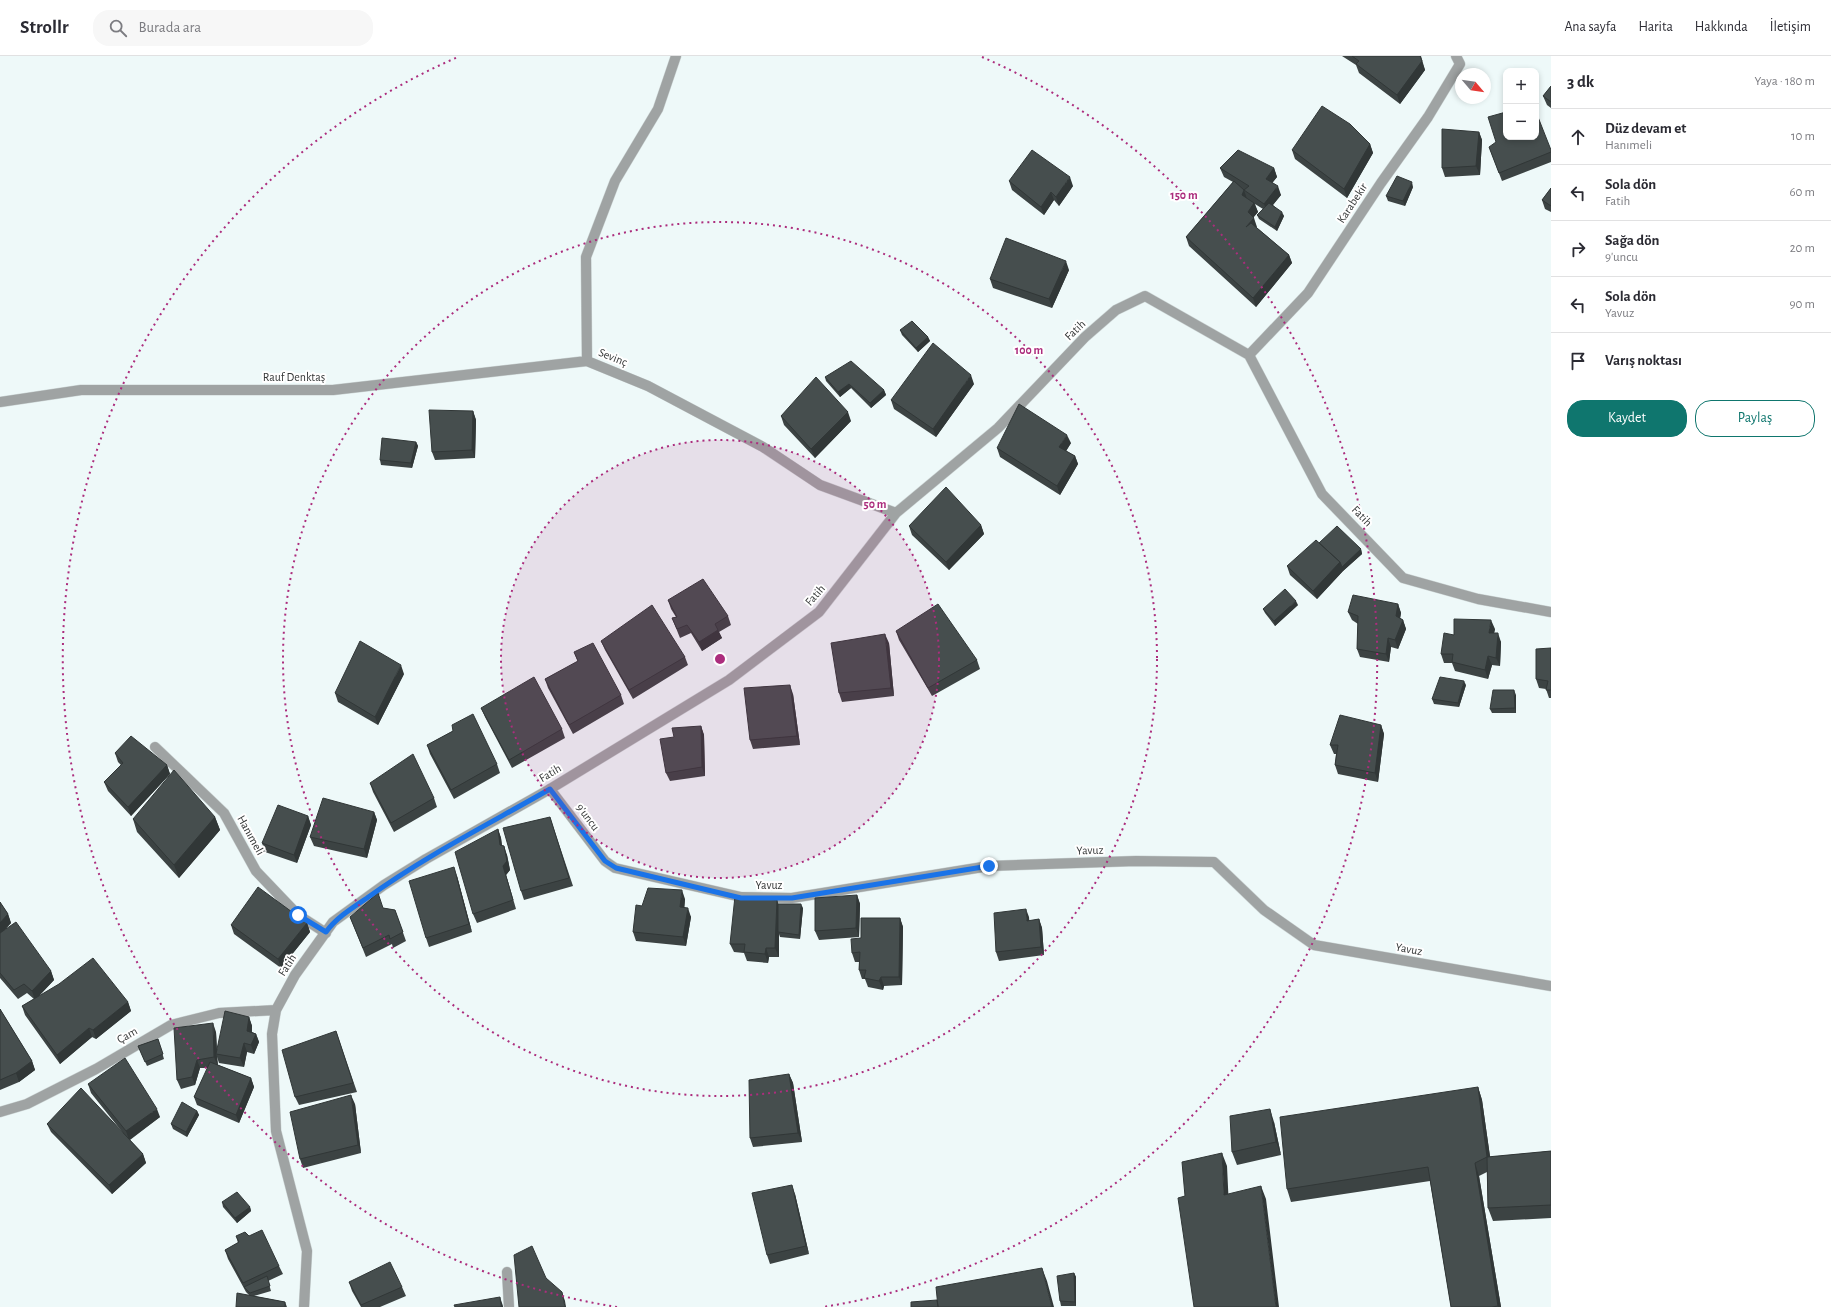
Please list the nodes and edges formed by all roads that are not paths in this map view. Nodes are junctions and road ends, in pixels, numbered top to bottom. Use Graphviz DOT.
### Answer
graph roads {
  1 [pos="676,56"];
  2 [pos="1456,56"];
  3 [pos="1249,355"];
  4 [pos="587,361"];
  5 [pos="0,402"];
  6 [pos="896,513"];
  7 [pos="1551,612"];
  8 [pos="155,747"];
  9 [pos="550,789"];
  10 [pos="605,861"];
  11 [pos="326,932"];
  12 [pos="1551,986"];
  13 [pos="276,1010"];
  14 [pos="0,1112"];
  15 [pos="507,1272"];
  16 [pos="304,1307"];
  17 [pos="509,1307"];
  1 -- 4 [label="street, Sevinç"];
  2 -- 3 [label="street, Karabekir"];
  3 -- 6 [label="street, Fatih"];
  3 -- 7 [label="street, Fatih"];
  4 -- 5 [label="street, Rauf Denktaş"];
  4 -- 6 [label="street, Sevinç"];
  6 -- 9 [label="street, Fatih"];
  8 -- 11 [label="street, Hanımeli"];
  9 -- 10 [label="street, 9'uncu"];
  9 -- 11 [label="street, Fatih"];
  10 -- 12 [label="street, Yavuz"];
  11 -- 13 [label="street, Fatih"];
  13 -- 14 [label="street, Çam"];
  13 -- 16 [label="street, Fatih"];
  15 -- 17 [label="street"];
}
